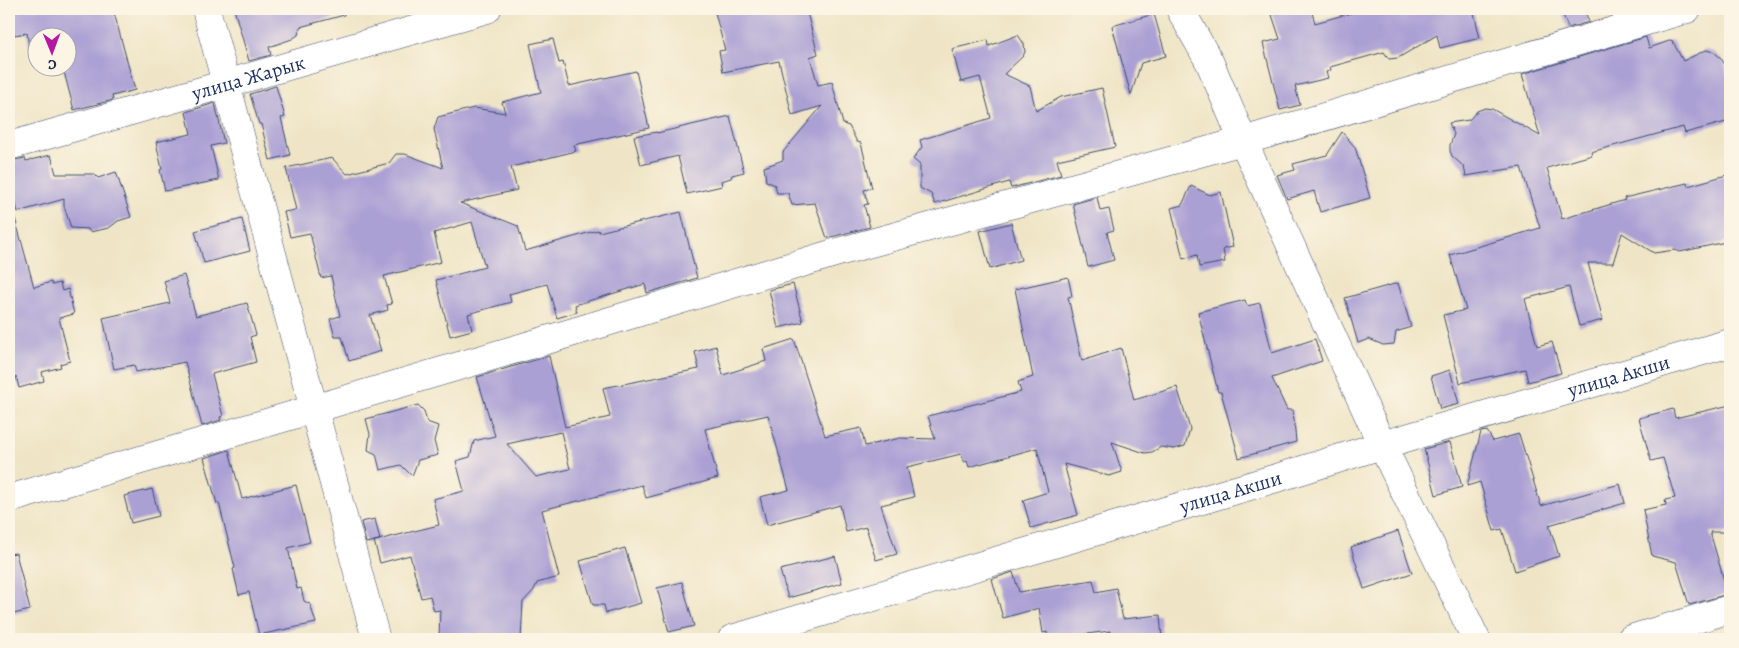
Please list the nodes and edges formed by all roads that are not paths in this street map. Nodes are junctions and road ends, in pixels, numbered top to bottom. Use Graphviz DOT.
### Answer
graph roads {
  1 [pos="206,9"];
  2 [pos="487,9"];
  3 [pos="1180,9"];
  4 [pos="1687,9"];
  5 [pos="227,84"];
  6 [pos="1243,141"];
  7 [pos="9,146"];
  8 [pos="1730,343"];
  9 [pos="314,409"];
  10 [pos="1382,444"];
  11 [pos="9,499"];
  12 [pos="1730,609"];
  13 [pos="376,639"];
  14 [pos="732,639"];
  15 [pos="1476,639"];
  16 [pos="1630,639"];
  1 -- 5 [label="street"];
  2 -- 5 [label="street, улица Жарык"];
  3 -- 6 [label="street"];
  4 -- 6 [label="street"];
  5 -- 7 [label="street, улица Жарык"];
  5 -- 9 [label="street"];
  6 -- 9 [label="street"];
  6 -- 10 [label="street"];
  8 -- 10 [label="street, улица Акши"];
  9 -- 11 [label="street"];
  9 -- 13 [label="street"];
  10 -- 14 [label="street, улица Акши"];
  10 -- 15 [label="street"];
  12 -- 16 [label="street"];
}
